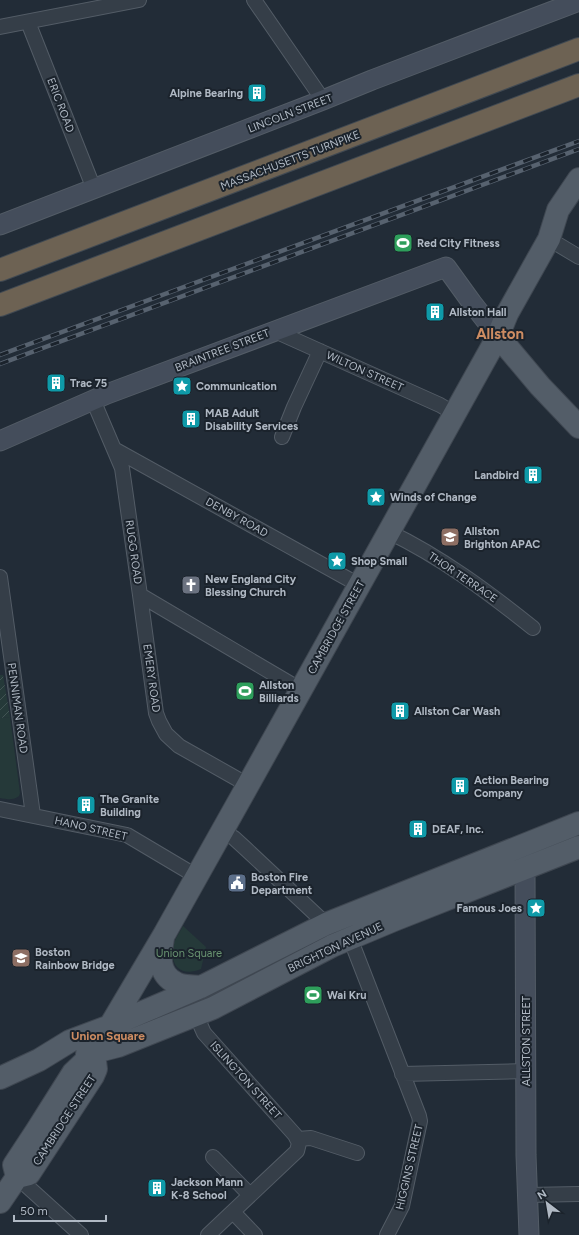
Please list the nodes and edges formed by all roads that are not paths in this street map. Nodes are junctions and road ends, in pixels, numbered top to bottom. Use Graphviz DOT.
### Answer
graph roads {
  1 [pos="139,0"];
  2 [pos="254,0"];
  3 [pos="579,1"];
  4 [pos="28,22"];
  5 [pos="0,27"];
  6 [pos="579,49"];
  7 [pos="579,85"];
  8 [pos="323,100"];
  9 [pos="579,179"];
  10 [pos="94,189"];
  11 [pos="579,206"];
  12 [pos="0,225"];
  13 [pos="549,239"];
  14 [pos="579,257"];
  15 [pos="0,270"];
  16 [pos="0,305"];
  17 [pos="275,331"];
  18 [pos="498,336"];
  19 [pos="320,351"];
  20 [pos="93,400"];
  21 [pos="455,414"];
  22 [pos="579,427"];
  23 [pos="282,438"];
  24 [pos="0,441"];
  25 [pos="114,449"];
  26 [pos="389,532"];
  27 [pos="0,577"];
  28 [pos="360,585"];
  29 [pos="140,595"];
  30 [pos="533,628"];
  31 [pos="301,690"];
  32 [pos="248,785"];
  33 [pos="0,809"];
  34 [pos="33,815"];
  35 [pos="579,824"];
  36 [pos="222,831"];
  37 [pos="579,847"];
  38 [pos="521,858"];
  39 [pos="196,876"];
  40 [pos="326,924"];
  41 [pos="165,933"];
  42 [pos="350,938"];
  43 [pos="201,987"];
  44 [pos="196,1015"];
  45 [pos="110,1026"];
  46 [pos="94,1052"];
  47 [pos="526,1071"];
  48 [pos="402,1074"];
  49 [pos="1,1077"];
  50 [pos="298,1141"];
  51 [pos="357,1153"];
  52 [pos="213,1157"];
  53 [pos="17,1177"];
  54 [pos="579,1194"];
  55 [pos="527,1195"];
  56 [pos="250,1196"];
  57 [pos="0,1202"];
  58 [pos="233,1212"];
  59 [pos="81,1235"];
  60 [pos="208,1235"];
  61 [pos="255,1235"];
  62 [pos="387,1235"];
  63 [pos="528,1235"];
  1 -- 4 [label="street"];
  2 -- 8 [label="street"];
  3 -- 8 [label="street, LINCOLN STREET"];
  4 -- 5 [label="street"];
  4 -- 10 [label="street, ERIC ROAD"];
  6 -- 15 [label="highway, MASSACHUSETTS TURNPIKE"];
  7 -- 16 [label="highway"];
  8 -- 10 [label="street, LINCOLN STREET"];
  9 -- 13 [label="main road, CAMBRIDGE STREET"];
  10 -- 12 [label="street, LINCOLN STREET"];
  11 -- 13 [label="main road, CAMBRIDGE STREET"];
  13 -- 14 [label="street"];
  13 -- 18 [label="main road, CAMBRIDGE STREET"];
  17 -- 18 [label="street, BRAINTREE STREET"];
  17 -- 19 [label="street, WILTON STREET"];
  17 -- 20 [label="street, BRAINTREE STREET"];
  18 -- 21 [label="main road, CAMBRIDGE STREET"];
  18 -- 22 [label="main road"];
  19 -- 21 [label="street, WILTON STREET"];
  19 -- 23 [label="street"];
  20 -- 24 [label="street, BRAINTREE STREET"];
  20 -- 25 [label="street, RUGG ROAD"];
  21 -- 26 [label="main road, CAMBRIDGE STREET"];
  25 -- 28 [label="street, DENBY ROAD"];
  25 -- 29 [label="street, RUGG ROAD"];
  26 -- 28 [label="main road, CAMBRIDGE STREET"];
  26 -- 30 [label="street, THOR TERRACE"];
  27 -- 34 [label="street, PENNIMAN ROAD"];
  28 -- 31 [label="main road, CAMBRIDGE STREET"];
  29 -- 31 [label="street, RUGG ROAD"];
  29 -- 32 [label="street, EMERY ROAD"];
  31 -- 32 [label="main road, CAMBRIDGE STREET"];
  32 -- 36 [label="main road, CAMBRIDGE STREET"];
  33 -- 34 [label="street, HANO STREET"];
  34 -- 39 [label="street, HANO STREET"];
  35 -- 38 [label="main road, BRIGHTON AVENUE"];
  36 -- 39 [label="main road, CAMBRIDGE STREET"];
  36 -- 40 [label="street"];
  37 -- 38 [label="main road, BRIGHTON AVENUE"];
  38 -- 40 [label="main road, BRIGHTON AVENUE"];
  38 -- 42 [label="main road, BRIGHTON AVENUE"];
  38 -- 47 [label="street, ALLSTON STREET"];
  39 -- 41 [label="main road, CAMBRIDGE STREET"];
  40 -- 43 [label="main road, BRIGHTON AVENUE"];
  41 -- 43 [label="main road"];
  41 -- 45 [label="main road, CAMBRIDGE STREET"];
  42 -- 44 [label="main road, BRIGHTON AVENUE"];
  42 -- 48 [label="street, HIGGINS STREET"];
  43 -- 45 [label="main road, BRIGHTON AVENUE"];
  44 -- 46 [label="main road, BRIGHTON AVENUE"];
  44 -- 50 [label="street, ISLINGTON STREET"];
  45 -- 46 [label="main road, CAMBRIDGE STREET"];
  45 -- 49 [label="main road, BRIGHTON AVENUE"];
  46 -- 49 [label="main road, BRIGHTON AVENUE"];
  46 -- 53 [label="main road, CAMBRIDGE STREET"];
  46 -- 53 [label="main road, CAMBRIDGE STREET"];
  47 -- 48 [label="street"];
  47 -- 55 [label="street, ALLSTON STREET"];
  48 -- 62 [label="street, HIGGINS STREET"];
  50 -- 51 [label="street"];
  50 -- 56 [label="street"];
  52 -- 56 [label="street"];
  53 -- 57 [label="main road, CAMBRIDGE STREET"];
  53 -- 59 [label="street"];
  54 -- 55 [label="street"];
  55 -- 63 [label="street, ALLSTON STREET"];
  56 -- 58 [label="street"];
  58 -- 60 [label="street"];
  58 -- 61 [label="street"];
}
